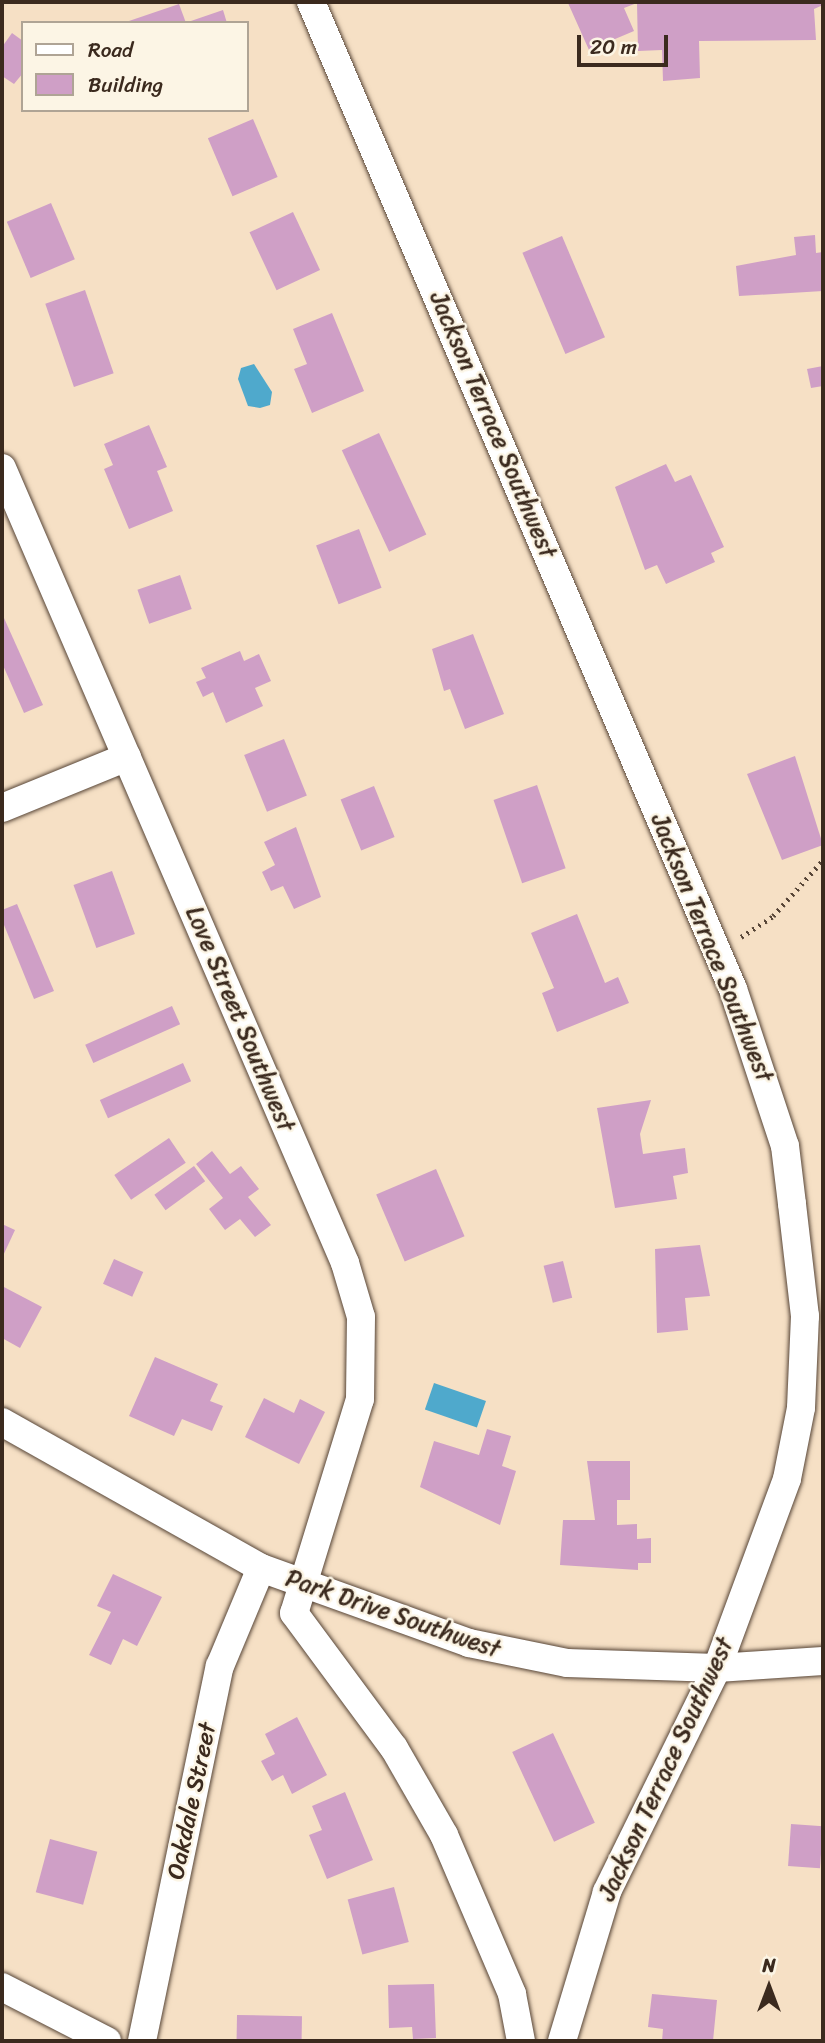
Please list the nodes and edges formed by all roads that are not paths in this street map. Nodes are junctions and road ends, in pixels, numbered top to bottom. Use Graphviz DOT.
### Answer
graph roads {
  1 [pos="311,2"];
  2 [pos="2,468"];
  3 [pos="127,757"];
  4 [pos="2,808"];
  5 [pos="2,1422"];
  6 [pos="261,1568"];
  7 [pos="301,1586"];
  8 [pos="823,1661"];
  9 [pos="717,1668"];
  10 [pos="2,1987"];
  11 [pos="107,2041"];
  12 [pos="142,2041"];
  13 [pos="521,2041"];
  14 [pos="562,2041"];
  1 -- 9 [label="street, Jackson Terrace Southwest"];
  2 -- 3 [label="street, Love Street Southwest"];
  3 -- 4 [label="street"];
  3 -- 7 [label="street, Love Street Southwest"];
  5 -- 6 [label="street, Park Drive Southwest"];
  6 -- 7 [label="street, Park Drive Southwest"];
  6 -- 12 [label="street, Oakdale Street"];
  7 -- 9 [label="street, Park Drive Southwest"];
  7 -- 13 [label="street"];
  8 -- 9 [label="street, Park Drive Southwest"];
  9 -- 14 [label="street, Jackson Terrace Southwest"];
  10 -- 11 [label="street"];
}
